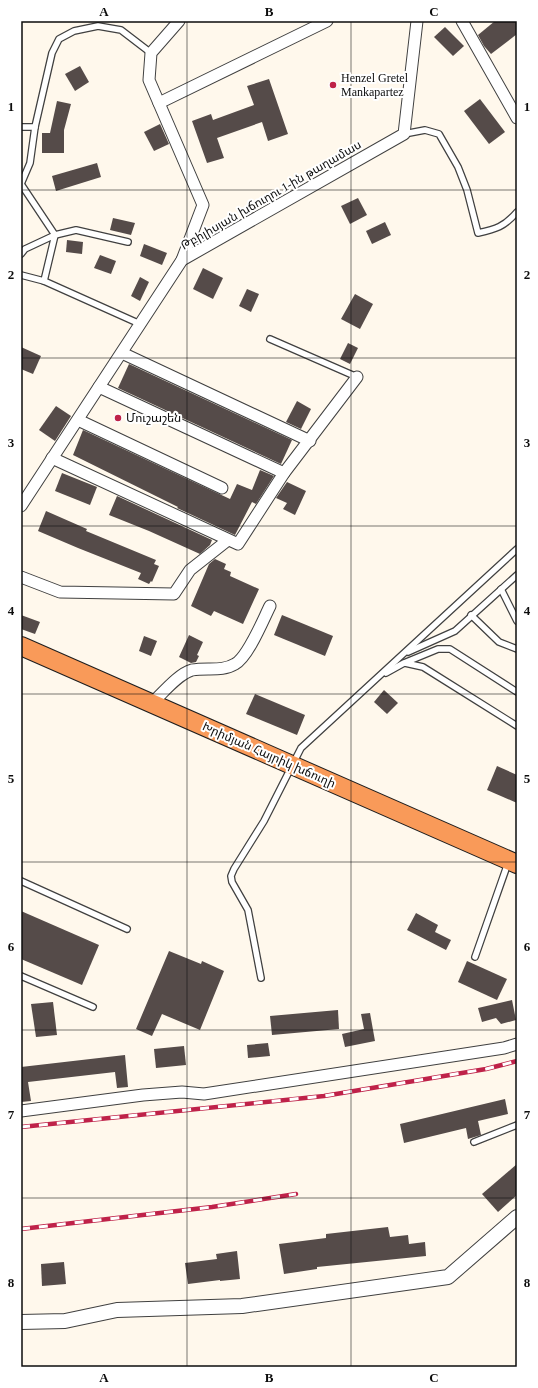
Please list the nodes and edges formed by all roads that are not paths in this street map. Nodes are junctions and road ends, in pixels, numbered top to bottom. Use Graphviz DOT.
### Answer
graph roads {
  1 [pos="178,21"];
  2 [pos="327,21"];
  3 [pos="417,21"];
  4 [pos="462,21"];
  5 [pos="150,53"];
  6 [pos="159,103"];
  7 [pos="517,118"];
  8 [pos="21,127"];
  9 [pos="35,128"];
  10 [pos="404,134"];
  11 [pos="21,184"];
  12 [pos="517,212"];
  13 [pos="55,235"];
  14 [pos="128,242"];
  15 [pos="21,254"];
  16 [pos="182,260"];
  17 [pos="21,275"];
  18 [pos="44,281"];
  19 [pos="140,324"];
  20 [pos="270,339"];
  21 [pos="122,353"];
  22 [pos="358,377"];
  23 [pos="99,387"];
  24 [pos="78,420"];
  25 [pos="310,442"];
  26 [pos="52,458"];
  27 [pos="284,474"];
  28 [pos="222,488"];
  29 [pos="21,506"];
  30 [pos="228,540"];
  31 [pos="517,549"];
  32 [pos="517,575"];
  33 [pos="21,577"];
  34 [pos="501,589"];
  35 [pos="270,606"];
  36 [pos="471,615"];
  37 [pos="517,621"];
  38 [pos="21,646"];
  39 [pos="517,649"];
  40 [pos="403,654"];
  41 [pos="404,663"];
  42 [pos="375,680"];
  43 [pos="517,692"];
  44 [pos="152,703"];
  45 [pos="517,726"];
  46 [pos="293,765"];
  47 [pos="513,862"];
  48 [pos="21,881"];
  49 [pos="127,929"];
  50 [pos="475,957"];
  51 [pos="21,976"];
  52 [pos="260,978"];
  53 [pos="93,1007"];
  54 [pos="517,1044"];
  55 [pos="21,1111"];
  56 [pos="517,1126"];
  57 [pos="474,1142"];
  58 [pos="517,1217"];
  59 [pos="21,1322"];
  1 -- 5 [label="street"];
  2 -- 6 [label="street"];
  3 -- 10 [label="street"];
  4 -- 7 [label="street"];
  5 -- 6 [label="street"];
  5 -- 9 [label="lane"];
  6 -- 16 [label="street"];
  8 -- 9 [label="lane"];
  9 -- 11 [label="lane"];
  10 -- 12 [label="lane"];
  10 -- 16 [label="street, Թբիլիսյան խճուղու 1-ին թաղամաս"];
  11 -- 13 [label="lane"];
  13 -- 14 [label="lane"];
  13 -- 15 [label="lane"];
  13 -- 18 [label="lane"];
  16 -- 19 [label="street, Թբիլիսյան խճուղու 1-ին թաղամաս"];
  17 -- 18 [label="lane"];
  18 -- 19 [label="lane"];
  19 -- 21 [label="street, Թբիլիսյան խճուղու 1-ին թաղամաս"];
  20 -- 22 [label="lane"];
  21 -- 23 [label="street, Թբիլիսյան խճուղու 1-ին թաղամաս"];
  21 -- 25 [label="street"];
  22 -- 25 [label="street"];
  23 -- 24 [label="street, Թբիլիսյան խճուղու 1-ին թաղամաս"];
  23 -- 27 [label="street"];
  24 -- 26 [label="street, Թբիլիսյան խճուղու 1-ին թաղամաս"];
  24 -- 28 [label="street"];
  25 -- 27 [label="street"];
  26 -- 29 [label="street, Թբիլիսյան խճուղու 1-ին թաղամաս"];
  26 -- 30 [label="street"];
  27 -- 30 [label="street"];
  30 -- 33 [label="street"];
  31 -- 40 [label="lane"];
  32 -- 34 [label="lane"];
  34 -- 36 [label="lane"];
  34 -- 37 [label="lane"];
  35 -- 44 [label="street"];
  36 -- 39 [label="lane"];
  36 -- 40 [label="lane"];
  38 -- 44 [label="highway, Խրիմյան Հայրիկ խճուղի"];
  40 -- 42 [label="lane"];
  41 -- 42 [label="lane"];
  41 -- 43 [label="lane"];
  41 -- 45 [label="lane"];
  42 -- 46 [label="lane"];
  44 -- 46 [label="highway, Խրիմյան Հայրիկ խճուղի"];
  46 -- 47 [label="highway, Խրիմյան Հայրիկ խճուղի"];
  46 -- 52 [label="lane"];
  47 -- 50 [label="lane"];
  48 -- 49 [label="lane"];
  51 -- 53 [label="lane"];
  54 -- 55 [label="street"];
  56 -- 57 [label="lane"];
  58 -- 59 [label="street"];
}
